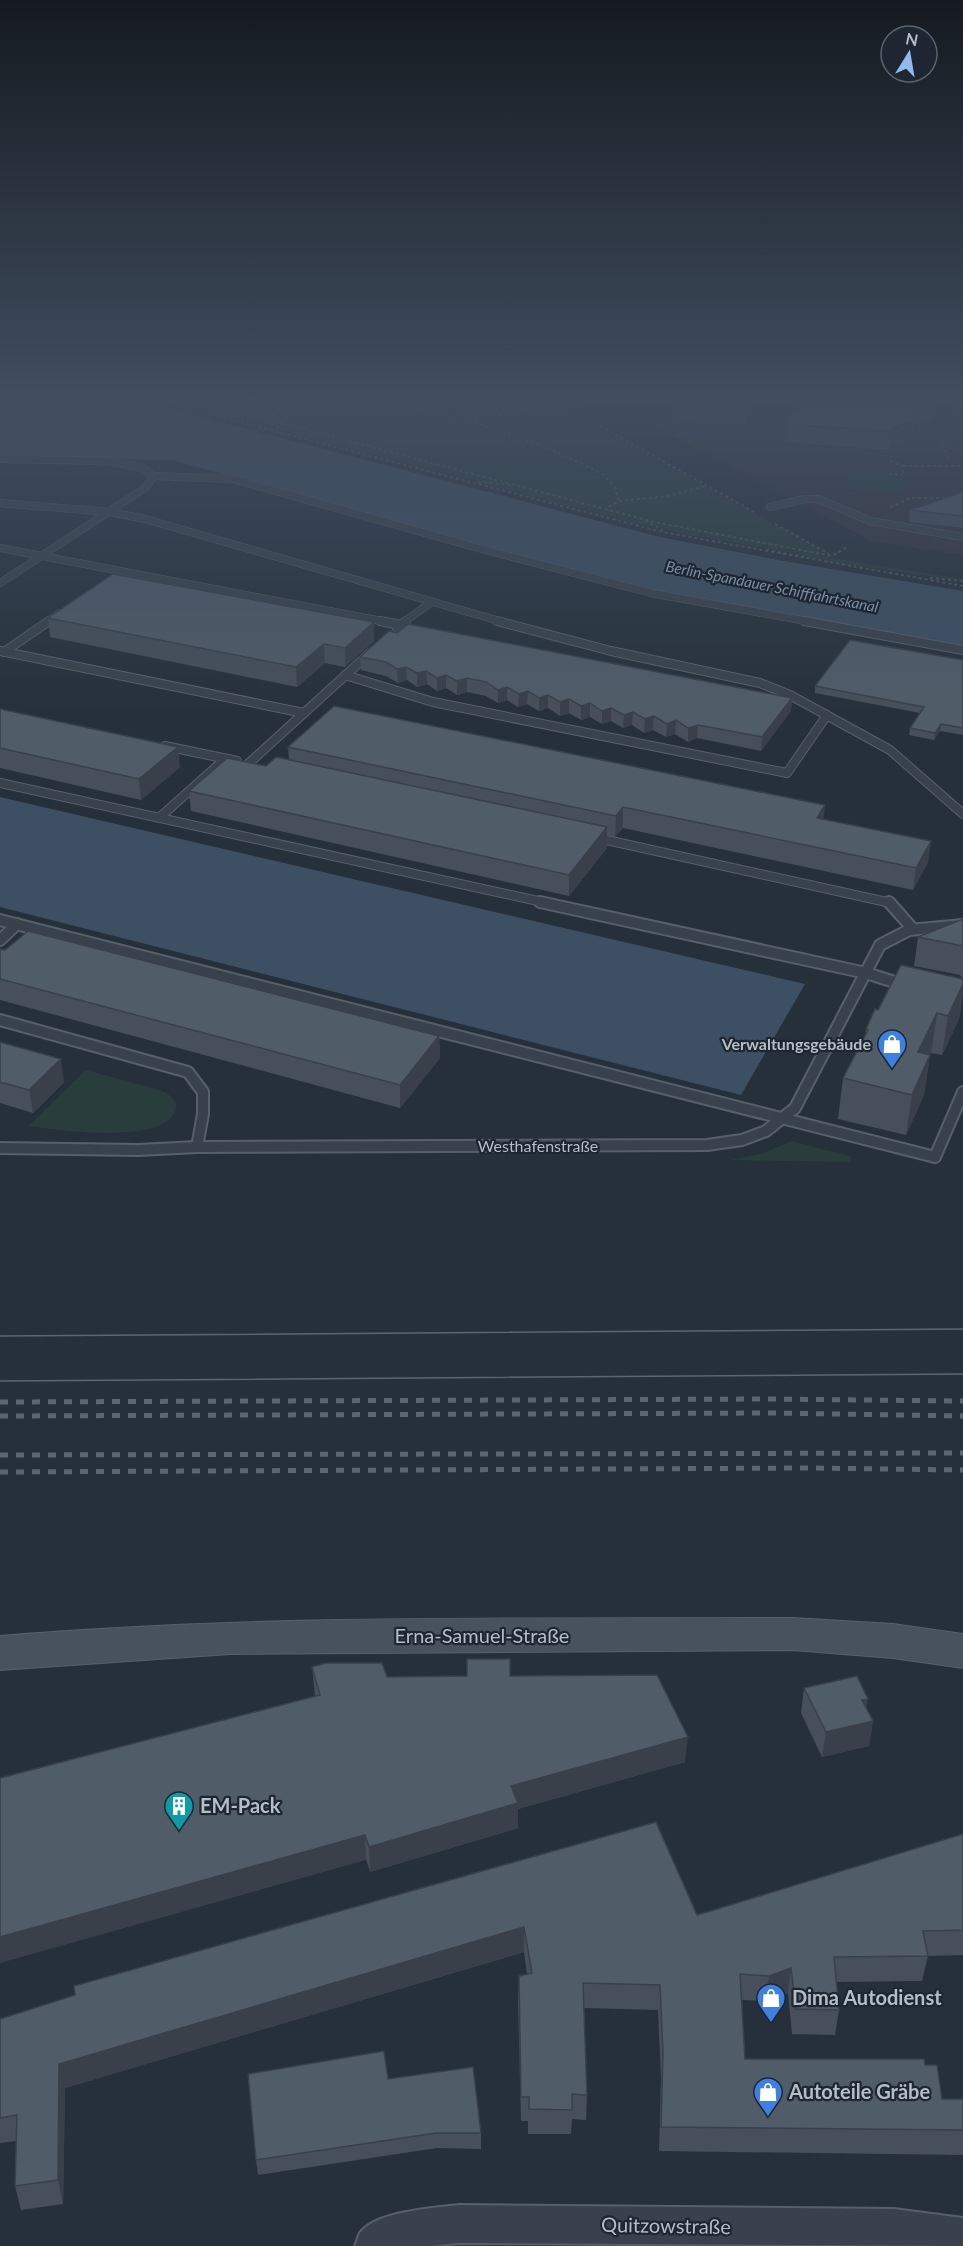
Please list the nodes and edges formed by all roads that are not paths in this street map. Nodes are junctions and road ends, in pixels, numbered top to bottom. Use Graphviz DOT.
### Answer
graph roads {
  1 [pos="0,503"];
  2 [pos="123,503"];
  3 [pos="318,503"];
  4 [pos="788,503"];
  5 [pos="827,503"];
  6 [pos="770,507"];
  7 [pos="110,512"];
  8 [pos="963,537"];
  9 [pos="0,548"];
  10 [pos="41,556"];
  11 [pos="119,571"];
  12 [pos="110,578"];
  13 [pos="0,582"];
  14 [pos="430,603"];
  15 [pos="71,605"];
  16 [pos="401,625"];
  17 [pos="393,632"];
  18 [pos="377,646"];
  19 [pos="963,650"];
  20 [pos="2,651"];
  21 [pos="345,675"];
  22 [pos="303,713"];
  23 [pos="827,715"];
  24 [pos="157,745"];
  25 [pos="225,759"];
  26 [pos="0,783"];
  27 [pos="963,803"];
  28 [pos="953,804"];
  29 [pos="963,814"];
  30 [pos="159,818"];
  31 [pos="587,836"];
  32 [pos="0,920"];
  33 [pos="17,924"];
  34 [pos="963,925"];
  35 [pos="912,928"];
  36 [pos="0,940"];
  37 [pos="866,973"];
  38 [pos="917,988"];
  39 [pos="0,1020"];
  40 [pos="963,1092"];
  41 [pos="783,1119"];
  42 [pos="197,1147"];
  43 [pos="0,1148"];
  44 [pos="963,1651"];
  45 [pos="0,1653"];
  46 [pos="963,2237"];
  47 [pos="374,2246"];
  1 -- 7 [label="lane"];
  2 -- 7 [label="lane"];
  3 -- 19 [label="lane"];
  4 -- 6 [label="lane"];
  5 -- 8 [label="lane"];
  7 -- 10 [label="lane"];
  7 -- 14 [label="lane"];
  9 -- 10 [label="lane"];
  10 -- 11 [label="lane"];
  10 -- 13 [label="lane"];
  11 -- 12 [label="lane"];
  11 -- 16 [label="lane"];
  14 -- 16 [label="lane"];
  14 -- 23 [label="lane"];
  15 -- 20 [label="lane"];
  16 -- 17 [label="lane"];
  18 -- 21 [label="lane"];
  20 -- 22 [label="lane"];
  21 -- 22 [label="lane"];
  21 -- 23 [label="lane"];
  22 -- 25 [label="lane"];
  23 -- 28 [label="lane"];
  24 -- 25 [label="lane"];
  25 -- 30 [label="lane"];
  26 -- 30 [label="lane"];
  27 -- 28 [label="lane"];
  28 -- 29 [label="lane"];
  30 -- 37 [label="lane"];
  31 -- 35 [label="lane"];
  32 -- 33 [label="lane"];
  33 -- 36 [label="lane"];
  33 -- 41 [label="lane"];
  34 -- 35 [label="lane, Westhafenstraße"];
  35 -- 37 [label="lane, Westhafenstraße"];
  37 -- 38 [label="lane"];
  37 -- 41 [label="lane, Westhafenstraße"];
  39 -- 42 [label="lane"];
  40 -- 41 [label="lane"];
  41 -- 42 [label="lane, Westhafenstraße"];
  42 -- 43 [label="lane, Westhafenstraße"];
  44 -- 45 [label="main road, Erna-Samuel-Straße"];
  46 -- 47 [label="street, Quitzowstraße"];
}
